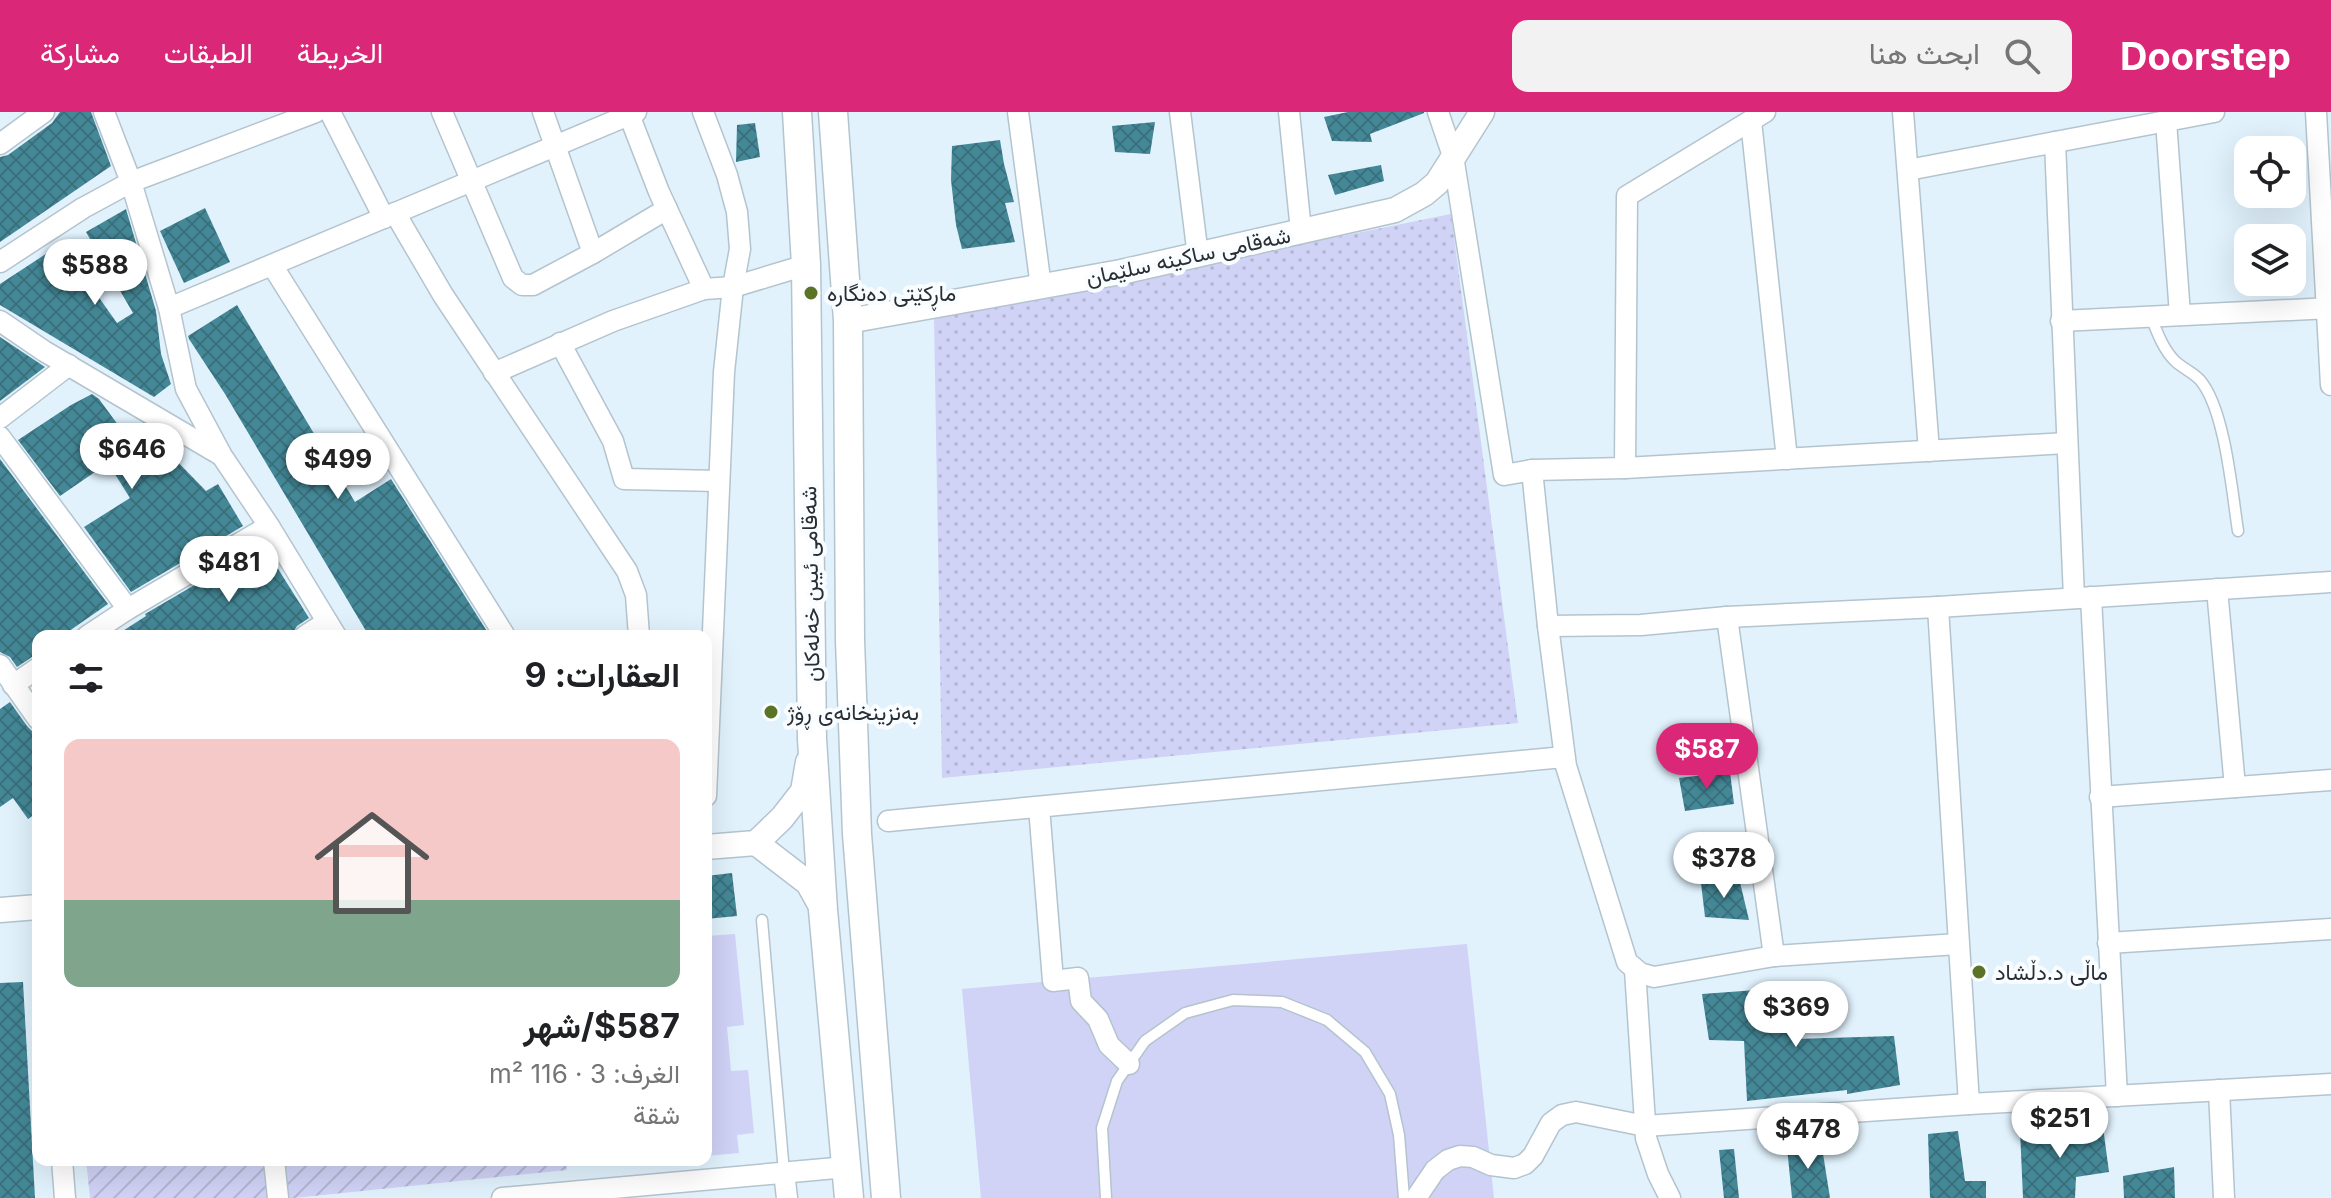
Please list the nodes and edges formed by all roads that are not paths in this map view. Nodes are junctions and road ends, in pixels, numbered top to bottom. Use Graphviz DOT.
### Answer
graph roads {
  1 [pos="44,112"];
  2 [pos="104,112"];
  3 [pos="316,112"];
  4 [pos="330,112"];
  5 [pos="442,112"];
  6 [pos="543,112"];
  7 [pos="703,112"];
  8 [pos="797,112"];
  9 [pos="833,112"];
  10 [pos="1018,112"];
  11 [pos="1180,112"];
  12 [pos="1289,112"];
  13 [pos="1438,112"];
  14 [pos="1482,112"];
  15 [pos="1903,112"];
  16 [pos="2214,112"];
  17 [pos="2316,112"];
  18 [pos="631,113"];
  19 [pos="1758,116"];
  20 [pos="2166,121"];
  21 [pos="1,140"];
  22 [pos="2055,142"];
  23 [pos="556,146"];
  24 [pos="1453,156"];
  25 [pos="1908,170"];
  26 [pos="473,181"];
  27 [pos="131,182"];
  28 [pos="667,209"];
  29 [pos="390,216"];
  30 [pos="1301,231"];
  31 [pos="593,253"];
  32 [pos="1198,256"];
  33 [pos="0,262"];
  34 [pos="272,265"];
  35 [pos="806,265"];
  36 [pos="733,287"];
  37 [pos="1041,287"];
  38 [pos="704,289"];
  39 [pos="169,308"];
  40 [pos="2329,308"];
  41 [pos="2180,315"];
  42 [pos="2151,317"];
  43 [pos="0,321"];
  44 [pos="848,321"];
  45 [pos="2061,321"];
  46 [pos="560,343"];
  47 [pos="69,365"];
  48 [pos="494,373"];
  49 [pos="2331,385"];
  50 [pos="0,418"];
  51 [pos="0,437"];
  52 [pos="2067,443"];
  53 [pos="1929,451"];
  54 [pos="222,456"];
  55 [pos="1787,459"];
  56 [pos="1625,468"];
  57 [pos="1532,470"];
  58 [pos="719,481"];
  59 [pos="269,526"];
  60 [pos="2238,531"];
  61 [pos="2331,582"];
  62 [pos="2217,589"];
  63 [pos="2082,598"];
  64 [pos="1938,607"];
  65 [pos="128,609"];
  66 [pos="1727,617"];
  67 [pos="1548,626"];
  68 [pos="332,629"];
  69 [pos="96,630"];
  70 [pos="501,630"];
  71 [pos="639,630"];
  72 [pos="810,636"];
  73 [pos="850,640"];
  74 [pos="712,651"];
  75 [pos="0,665"];
  76 [pos="32,672"];
  77 [pos="13,685"];
  78 [pos="32,711"];
  79 [pos="812,739"];
  80 [pos="1564,757"];
  81 [pos="2331,780"];
  82 [pos="2235,787"];
  83 [pos="2100,797"];
  84 [pos="1039,807"];
  85 [pos="888,821"];
  86 [pos="756,843"];
  87 [pos="712,847"];
  88 [pos="4,904"];
  89 [pos="32,906"];
  90 [pos="823,910"];
  91 [pos="762,920"];
  92 [pos="2331,929"];
  93 [pos="2108,943"];
  94 [pos="1958,944"];
  95 [pos="1774,956"];
  96 [pos="1635,970"];
  97 [pos="866,972"];
  98 [pos="830,975"];
  99 [pos="1129,1064"];
  100 [pos="2331,1084"];
  101 [pos="2219,1090"];
  102 [pos="2117,1096"];
  103 [pos="1969,1104"];
  104 [pos="1645,1126"];
  105 [pos="62,1166"];
  106 [pos="275,1166"];
  107 [pos="847,1167"];
  108 [pos="784,1172"];
  109 [pos="65,1198"];
  110 [pos="278,1198"];
  111 [pos="502,1198"];
  112 [pos="787,1198"];
  113 [pos="849,1198"];
  114 [pos="886,1198"];
  115 [pos="1106,1198"];
  116 [pos="1404,1198"];
  117 [pos="1416,1198"];
  118 [pos="1670,1198"];
  119 [pos="2224,1198"];
  1 -- 21 [label="street"];
  2 -- 27 [label="street"];
  3 -- 27 [label="street"];
  4 -- 29 [label="street"];
  5 -- 26 [label="street"];
  6 -- 23 [label="street"];
  7 -- 36 [label="street"];
  8 -- 35 [label="main road, شەقامی ئیبن خەلەکان"];
  9 -- 44 [label="main road, شەقامی ئیبن خەلەکان"];
  10 -- 37 [label="street"];
  11 -- 32 [label="street"];
  12 -- 30 [label="street"];
  13 -- 24 [label="street"];
  14 -- 24 [label="street, شەقامی ساکینە سلێمان"];
  15 -- 25 [label="street"];
  16 -- 20 [label="street"];
  17 -- 40 [label="street"];
  18 -- 23 [label="street"];
  18 -- 28 [label="street"];
  19 -- 55 [label="street"];
  19 -- 56 [label="street"];
  20 -- 22 [label="street"];
  20 -- 41 [label="street"];
  22 -- 25 [label="street"];
  22 -- 45 [label="street"];
  23 -- 26 [label="street"];
  23 -- 31 [label="street"];
  24 -- 30 [label="street, شەقامی ساکینە سلێمان"];
  24 -- 57 [label="street"];
  25 -- 53 [label="street"];
  26 -- 29 [label="street"];
  26 -- 31 [label="street"];
  27 -- 33 [label="street"];
  27 -- 39 [label="street"];
  28 -- 31 [label="street"];
  28 -- 38 [label="street"];
  29 -- 34 [label="street"];
  29 -- 48 [label="street"];
  30 -- 32 [label="street, شەقامی ساکینە سلێمان"];
  32 -- 37 [label="street, شەقامی ساکینە سلێمان"];
  34 -- 39 [label="street"];
  34 -- 70 [label="street"];
  35 -- 36 [label="street"];
  35 -- 72 [label="main road, شەقامی ئیبن خەلەکان"];
  36 -- 38 [label="street"];
  36 -- 58 [label="street"];
  37 -- 44 [label="street, شەقامی ساکینە سلێمان"];
  38 -- 46 [label="street"];
  39 -- 54 [label="street"];
  40 -- 41 [label="street"];
  40 -- 49 [label="street"];
  41 -- 42 [label="street"];
  42 -- 45 [label="street"];
  42 -- 60 [label="lane"];
  43 -- 47 [label="street"];
  44 -- 73 [label="main road, شەقامی ئیبن خەلەکان"];
  45 -- 52 [label="street"];
  46 -- 48 [label="street"];
  46 -- 58 [label="street"];
  47 -- 50 [label="street"];
  47 -- 54 [label="street"];
  48 -- 71 [label="street"];
  51 -- 65 [label="street"];
  52 -- 53 [label="street"];
  52 -- 63 [label="street"];
  53 -- 55 [label="street"];
  54 -- 59 [label="street"];
  55 -- 56 [label="street"];
  56 -- 57 [label="street"];
  57 -- 67 [label="street"];
  58 -- 74 [label="street"];
  59 -- 65 [label="street"];
  59 -- 68 [label="street"];
  61 -- 62 [label="street"];
  62 -- 63 [label="street"];
  62 -- 82 [label="street"];
  63 -- 64 [label="street"];
  63 -- 83 [label="street"];
  64 -- 66 [label="street"];
  64 -- 94 [label="street"];
  65 -- 69 [label="street"];
  66 -- 67 [label="street"];
  66 -- 95 [label="street"];
  67 -- 80 [label="street"];
  72 -- 73 [label="main road"];
  72 -- 79 [label="main road, شەقامی ئیبن خەلەکان"];
  73 -- 97 [label="main road, شەقامی ئیبن خەلەکان"];
  75 -- 77 [label="street"];
  76 -- 77 [label="street"];
  77 -- 78 [label="street"];
  79 -- 86 [label="street"];
  79 -- 90 [label="main road, شەقامی ئیبن خەلەکان"];
  80 -- 84 [label="street"];
  80 -- 96 [label="street"];
  81 -- 82 [label="street"];
  82 -- 83 [label="street"];
  83 -- 93 [label="street"];
  84 -- 85 [label="street"];
  84 -- 99 [label="street"];
  86 -- 87 [label="street"];
  86 -- 90 [label="street"];
  88 -- 89 [label="street"];
  90 -- 98 [label="main road, شەقامی ئیبن خەلەکان"];
  91 -- 108 [label="lane"];
  92 -- 93 [label="street"];
  93 -- 102 [label="street"];
  94 -- 95 [label="street"];
  94 -- 103 [label="street"];
  95 -- 96 [label="street"];
  96 -- 104 [label="street"];
  97 -- 98 [label="main road"];
  97 -- 114 [label="main road, شەقامی ئیبن خەلەکان"];
  98 -- 107 [label="main road, شەقامی ئیبن خەلەکان"];
  99 -- 115 [label="lane"];
  99 -- 116 [label="lane"];
  100 -- 101 [label="street"];
  101 -- 102 [label="street"];
  101 -- 119 [label="street"];
  102 -- 103 [label="street"];
  103 -- 104 [label="street"];
  104 -- 117 [label="street"];
  104 -- 118 [label="street"];
  105 -- 109 [label="street"];
  106 -- 110 [label="street"];
  107 -- 108 [label="street"];
  107 -- 113 [label="main road, شەقامی ئیبن خەلەکان"];
  108 -- 111 [label="street"];
  108 -- 112 [label="street"];
}
